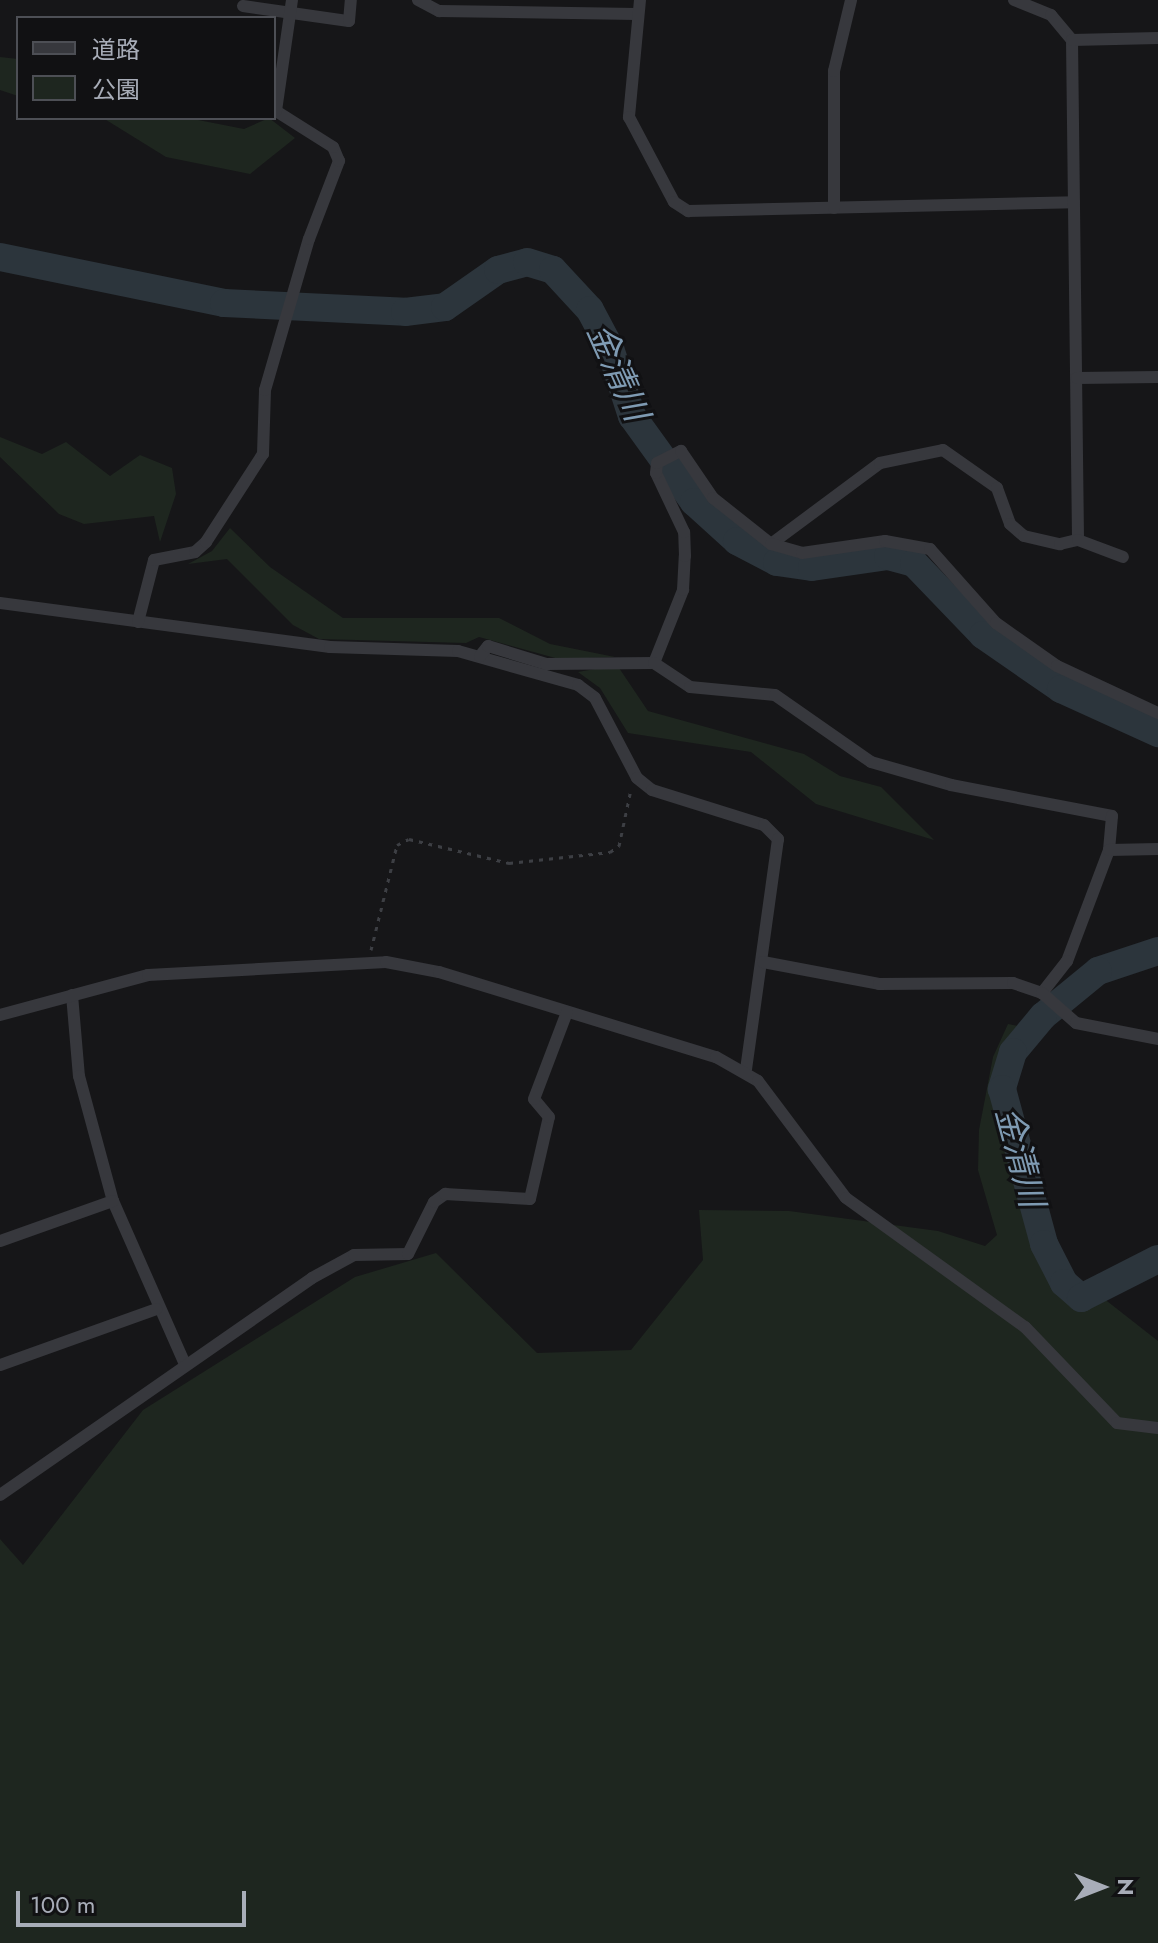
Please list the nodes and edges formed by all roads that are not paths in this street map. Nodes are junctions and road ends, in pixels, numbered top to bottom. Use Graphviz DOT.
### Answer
graph roads {
  1 [pos="351,0"];
  2 [pos="418,0"];
  3 [pos="640,0"];
  4 [pos="851,0"];
  5 [pos="1014,0"];
  6 [pos="243,6"];
  7 [pos="292,6"];
  8 [pos="636,14"];
  9 [pos="1158,38"];
  10 [pos="1072,40"];
  11 [pos="1074,202"];
  12 [pos="834,208"];
  13 [pos="1158,377"];
  14 [pos="1077,378"];
  15 [pos="1078,540"];
  16 [pos="771,544"];
  17 [pos="1123,557"];
  18 [pos="0,603"];
  19 [pos="138,622"];
  20 [pos="480,656"];
  21 [pos="654,663"];
  22 [pos="1158,713"];
  23 [pos="1158,849"];
  24 [pos="1109,850"];
  25 [pos="763,962"];
  26 [pos="72,995"];
  27 [pos="1045,996"];
  28 [pos="567,1012"];
  29 [pos="0,1015"];
  30 [pos="1158,1039"];
  31 [pos="746,1069"];
  32 [pos="113,1201"];
  33 [pos="0,1241"];
  34 [pos="156,1309"];
  35 [pos="184,1362"];
  36 [pos="0,1365"];
  37 [pos="1158,1428"];
  38 [pos="0,1495"];
  1 -- 7 [label="street"];
  2 -- 8 [label="street"];
  3 -- 8 [label="street"];
  4 -- 12 [label="street"];
  5 -- 10 [label="street"];
  6 -- 7 [label="street"];
  7 -- 19 [label="street"];
  8 -- 12 [label="street"];
  9 -- 10 [label="street"];
  10 -- 11 [label="street"];
  11 -- 12 [label="street"];
  11 -- 14 [label="street"];
  13 -- 14 [label="street"];
  14 -- 15 [label="street"];
  15 -- 16 [label="street"];
  15 -- 17 [label="street"];
  16 -- 21 [label="street"];
  16 -- 22 [label="street"];
  18 -- 19 [label="street"];
  19 -- 20 [label="street"];
  20 -- 21 [label="street"];
  20 -- 25 [label="street"];
  21 -- 24 [label="street"];
  23 -- 24 [label="street"];
  24 -- 27 [label="street"];
  25 -- 27 [label="street"];
  25 -- 31 [label="street"];
  26 -- 28 [label="street"];
  26 -- 29 [label="street"];
  26 -- 32 [label="street"];
  27 -- 30 [label="street"];
  28 -- 31 [label="street"];
  28 -- 35 [label="street"];
  31 -- 37 [label="street"];
  32 -- 33 [label="street"];
  32 -- 34 [label="street"];
  34 -- 35 [label="street"];
  34 -- 36 [label="street"];
  35 -- 38 [label="street"];
}
